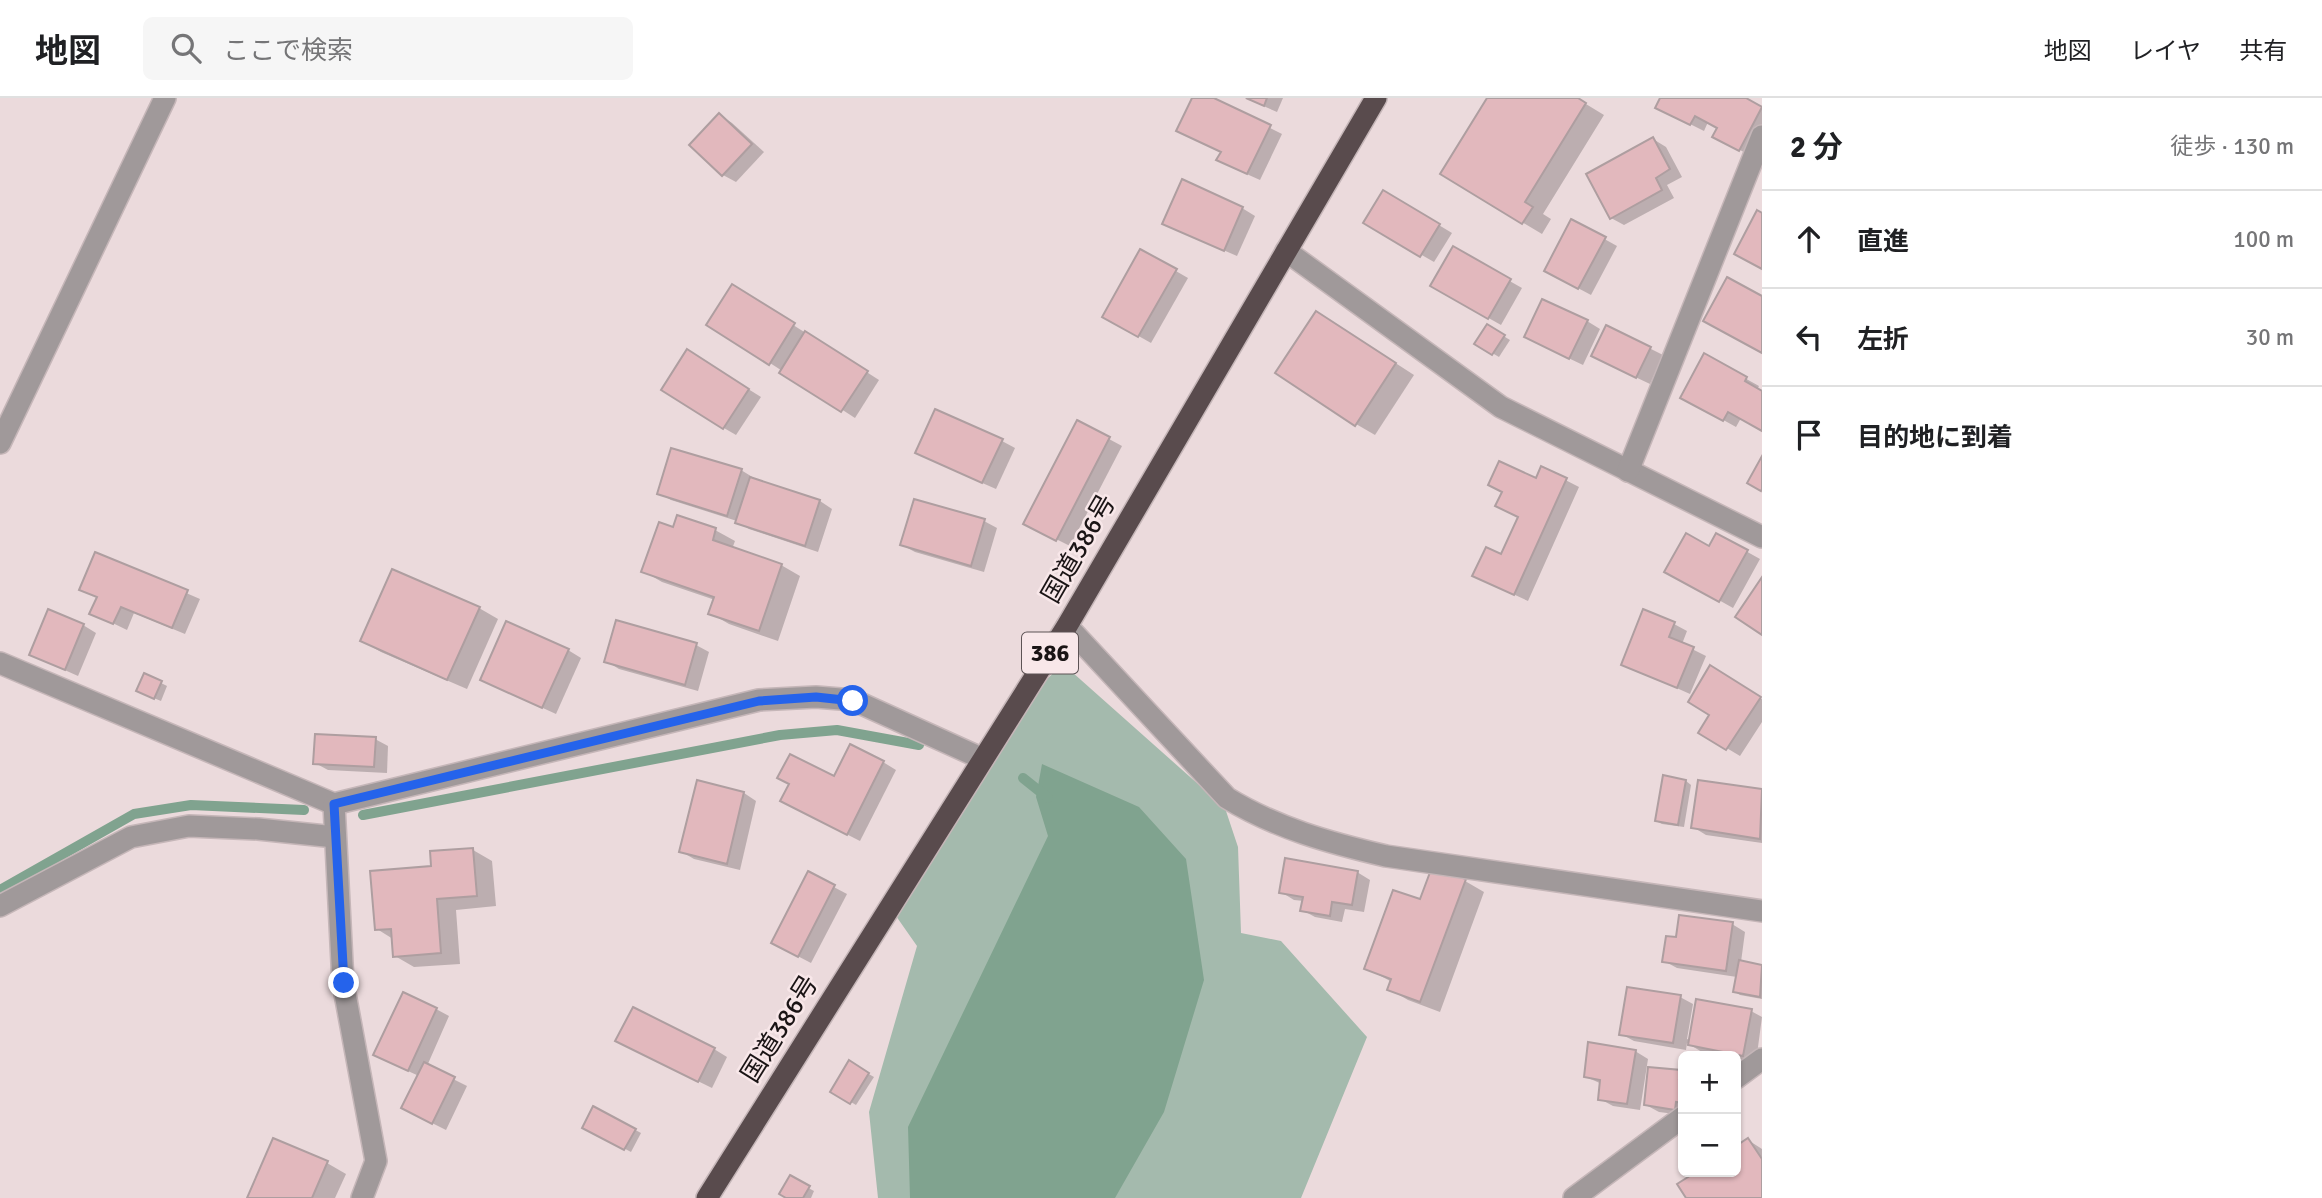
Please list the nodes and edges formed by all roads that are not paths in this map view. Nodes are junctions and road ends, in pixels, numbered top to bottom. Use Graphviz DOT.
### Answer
graph roads {
  1 [pos="165,98"];
  2 [pos="1376,98"];
  3 [pos="1762,136"];
  4 [pos="1286,250"];
  5 [pos="0,443"];
  6 [pos="1629,471"];
  7 [pos="1762,537"];
  8 [pos="1067,626"];
  9 [pos="0,663"];
  10 [pos="983,760"];
  11 [pos="334,804"];
  12 [pos="335,837"];
  13 [pos="0,906"];
  14 [pos="1762,911"];
  15 [pos="1762,1059"];
  16 [pos="1741,1074"];
  17 [pos="1678,1121"];
  18 [pos="362,1198"];
  19 [pos="707,1198"];
  20 [pos="1574,1198"];
  1 -- 5 [label="street"];
  2 -- 4 [label="highway, 国道386号 / 386"];
  3 -- 6 [label="street"];
  4 -- 6 [label="street"];
  4 -- 8 [label="highway, 国道386号 / 386"];
  6 -- 7 [label="street"];
  8 -- 10 [label="highway, 国道386号 / 386"];
  8 -- 14 [label="street"];
  9 -- 11 [label="street"];
  10 -- 11 [label="street"];
  10 -- 19 [label="highway, 国道386号 / 386"];
  11 -- 12 [label="street"];
  12 -- 13 [label="street"];
  12 -- 18 [label="street"];
  15 -- 16 [label="street"];
  17 -- 20 [label="street"];
}
